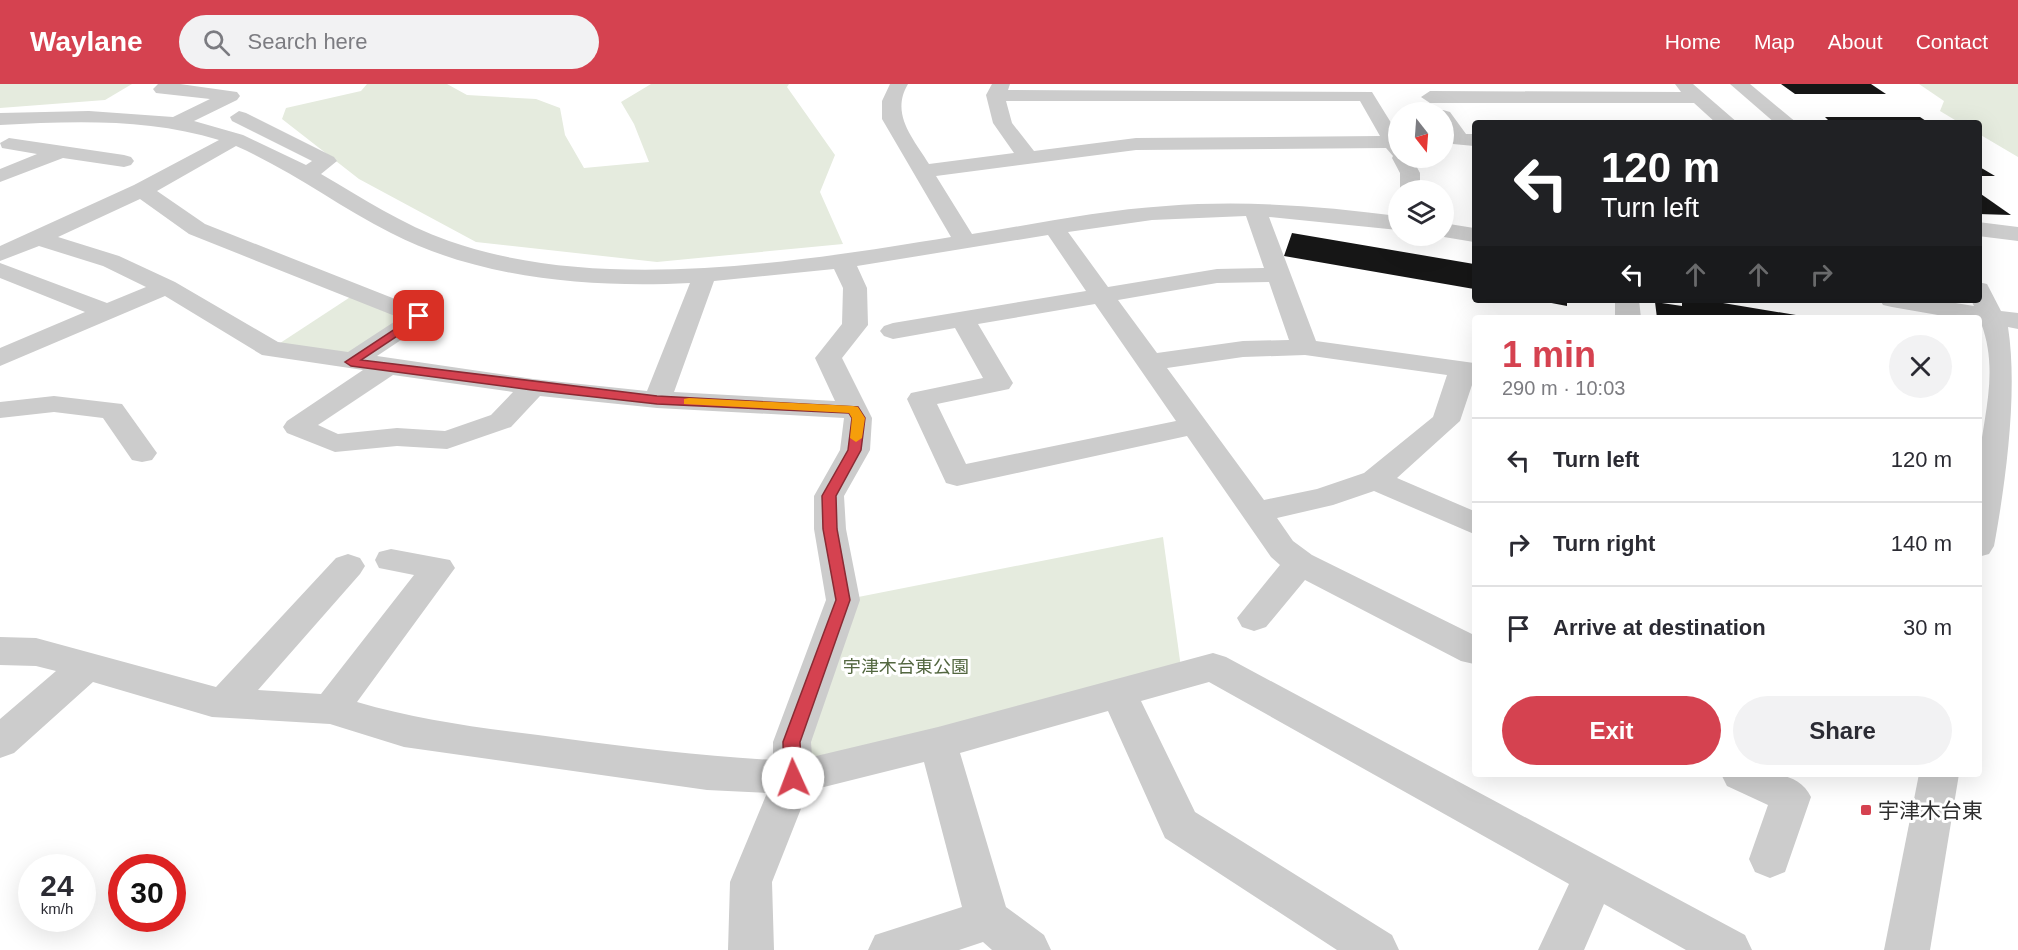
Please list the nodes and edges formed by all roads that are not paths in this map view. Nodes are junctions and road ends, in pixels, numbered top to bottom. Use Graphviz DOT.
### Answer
graph roads {
  1 [pos="171,84"];
  2 [pos="899,84"];
  3 [pos="1683,84"];
  4 [pos="1739,84"];
  5 [pos="998,89"];
  6 [pos="1250,90"];
  7 [pos="1426,90"];
  8 [pos="1699,98"];
  9 [pos="0,119"];
  10 [pos="1725,120"];
  11 [pos="1783,120"];
  12 [pos="174,124"];
  13 [pos="237,128"];
  14 [pos="1454,131"];
  15 [pos="1388,133"];
  16 [pos="1472,140"];
  17 [pos="9,144"];
  18 [pos="1388,150"];
  19 [pos="58,153"];
  20 [pos="1028,157"];
  21 [pos="123,161"];
  22 [pos="924,171"];
  23 [pos="0,176"];
  24 [pos="142,190"];
  25 [pos="1255,210"];
  26 [pos="1388,222"];
  27 [pos="1054,228"];
  28 [pos="1982,230"];
  29 [pos="1454,232"];
  30 [pos="2018,234"];
  31 [pos="1472,235"];
  32 [pos="38,238"];
  33 [pos="965,241"];
  34 [pos="0,254"];
  35 [pos="842,260"];
  36 [pos="0,270"];
  37 [pos="705,274"];
  38 [pos="1278,275"];
  39 [pos="166,286"];
  40 [pos="1982,293"];
  41 [pos="1102,295"];
  42 [pos="1911,303"];
  43 [pos="107,312"];
  44 [pos="2005,318"];
  45 [pos="963,320"];
  46 [pos="893,331"];
  47 [pos="1305,347"];
  48 [pos="0,358"];
  49 [pos="351,362"];
  50 [pos="1151,362"];
  51 [pos="386,367"];
  52 [pos="1468,370"];
  53 [pos="532,387"];
  54 [pos="657,400"];
  55 [pos="0,410"];
  56 [pos="853,410"];
  57 [pos="1195,426"];
  58 [pos="141,453"];
  59 [pos="1985,474"];
  60 [pos="1375,480"];
  61 [pos="1982,505"];
  62 [pos="1256,512"];
  63 [pos="1472,522"];
  64 [pos="391,560"];
  65 [pos="1300,563"];
  66 [pos="348,566"];
  67 [pos="1254,618"];
  68 [pos="1472,650"];
  69 [pos="0,651"];
  70 [pos="87,667"];
  71 [pos="1118,693"];
  72 [pos="224,703"];
  73 [pos="330,709"];
  74 [pos="0,742"];
  75 [pos="938,743"];
  76 [pos="1748,777"];
  77 [pos="1938,777"];
  78 [pos="793,778"];
  79 [pos="1770,859"];
  80 [pos="1594,877"];
  81 [pos="988,920"];
  82 [pos="752,950"];
  83 [pos="891,950"];
  84 [pos="1028,950"];
  85 [pos="1376,950"];
  86 [pos="1561,950"];
  87 [pos="1729,950"];
  88 [pos="1907,950"];
  1 -- 12 [label="street"];
  2 -- 22 [label="street"];
  3 -- 8 [label="street"];
  4 -- 11 [label="street"];
  5 -- 6 [label="street"];
  5 -- 20 [label="street"];
  6 -- 15 [label="street"];
  7 -- 8 [label="street"];
  8 -- 10 [label="street"];
  9 -- 12 [label="street"];
  12 -- 13 [label="street"];
  13 -- 24 [label="street"];
  13 -- 37 [label="street"];
  14 -- 16 [label="street"];
  17 -- 19 [label="street"];
  18 -- 20 [label="street"];
  19 -- 21 [label="street"];
  19 -- 23 [label="street"];
  20 -- 22 [label="street"];
  22 -- 33 [label="street"];
  24 -- 32 [label="street"];
  24 -- 49 [label="street"];
  25 -- 26 [label="street"];
  25 -- 27 [label="street"];
  25 -- 38 [label="street"];
  27 -- 33 [label="street"];
  27 -- 41 [label="street"];
  28 -- 30 [label="street"];
  29 -- 31 [label="street"];
  32 -- 34 [label="street"];
  32 -- 39 [label="street"];
  33 -- 35 [label="street"];
  35 -- 37 [label="street"];
  35 -- 56 [label="street"];
  36 -- 43 [label="street"];
  37 -- 54 [label="street"];
  38 -- 41 [label="street"];
  38 -- 47 [label="street"];
  39 -- 43 [label="street"];
  39 -- 49 [label="street"];
  40 -- 44 [label="street"];
  41 -- 45 [label="street"];
  41 -- 50 [label="street"];
  42 -- 44 [label="street"];
  43 -- 48 [label="street"];
  44 -- 59 [label="street"];
  45 -- 46 [label="street"];
  45 -- 57 [label="street"];
  47 -- 50 [label="street"];
  47 -- 52 [label="street"];
  49 -- 51 [label="street"];
  50 -- 57 [label="street"];
  51 -- 53 [label="street"];
  51 -- 53 [label="street"];
  52 -- 60 [label="street"];
  53 -- 54 [label="street"];
  54 -- 56 [label="street"];
  55 -- 58 [label="street"];
  56 -- 78 [label="street"];
  57 -- 62 [label="street"];
  59 -- 61 [label="street"];
  60 -- 62 [label="street"];
  60 -- 63 [label="street"];
  62 -- 65 [label="street"];
  64 -- 73 [label="street"];
  65 -- 67 [label="street"];
  65 -- 68 [label="street"];
  66 -- 72 [label="street"];
  69 -- 70 [label="street"];
  70 -- 72 [label="street"];
  70 -- 74 [label="street"];
  71 -- 75 [label="street"];
  71 -- 80 [label="street"];
  71 -- 85 [label="street"];
  72 -- 73 [label="street"];
  73 -- 78 [label="street"];
  75 -- 78 [label="street"];
  75 -- 81 [label="street"];
  76 -- 79 [label="street"];
  77 -- 88 [label="street"];
  78 -- 82 [label="street"];
  80 -- 86 [label="street"];
  80 -- 87 [label="street"];
  81 -- 83 [label="street"];
  81 -- 84 [label="street"];
}
